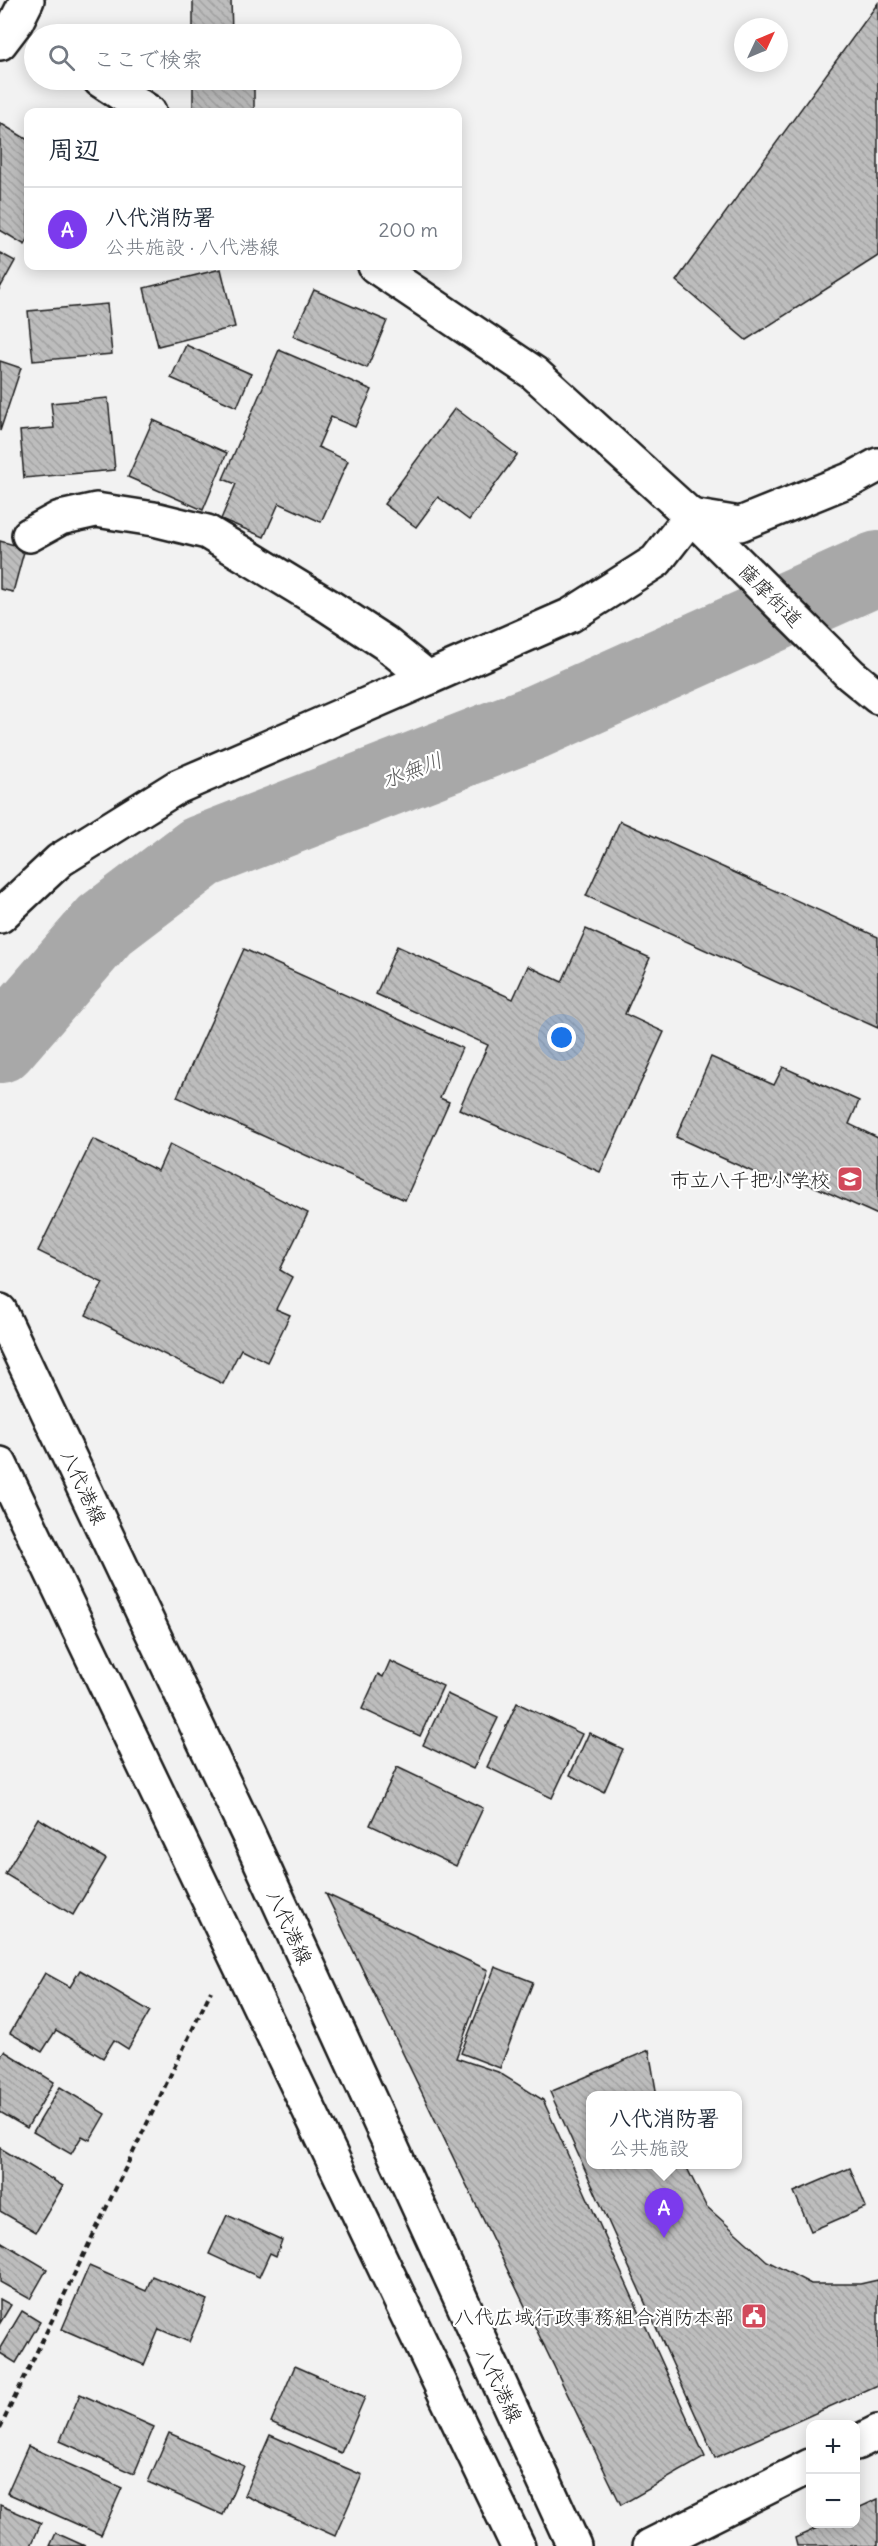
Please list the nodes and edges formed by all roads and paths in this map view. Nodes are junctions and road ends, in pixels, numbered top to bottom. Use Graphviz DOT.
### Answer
graph roads {
  1 [pos="115,90"];
  2 [pos="143,108"];
  3 [pos="381,270"];
  4 [pos="878,465"];
  5 [pos="691,516"];
  6 [pos="29,535"];
  7 [pos="428,678"];
  8 [pos="878,697"];
  9 [pos="0,916"];
  10 [pos="0,1311"];
  11 [pos="0,1464"];
  12 [pos="234,1957"];
  13 [pos="0,2428"];
  14 [pos="878,2432"];
  15 [pos="860,2441"];
  16 [pos="806,2468"];
  17 [pos="518,2546"];
  18 [pos="574,2546"];
  19 [pos="650,2546"];
  1 -- 2 [label="main road"];
  3 -- 5 [label="main road, 薩摩街道"];
  4 -- 5 [label="main road"];
  5 -- 7 [label="main road"];
  5 -- 8 [label="main road, 薩摩街道"];
  6 -- 7 [label="main road"];
  7 -- 9 [label="main road"];
  10 -- 18 [label="main road, 八代港線"];
  11 -- 12 [label="main road"];
  12 -- 13 [label="path"];
  12 -- 17 [label="main road"];
  14 -- 15 [label="main road"];
  16 -- 19 [label="main road"];
}
